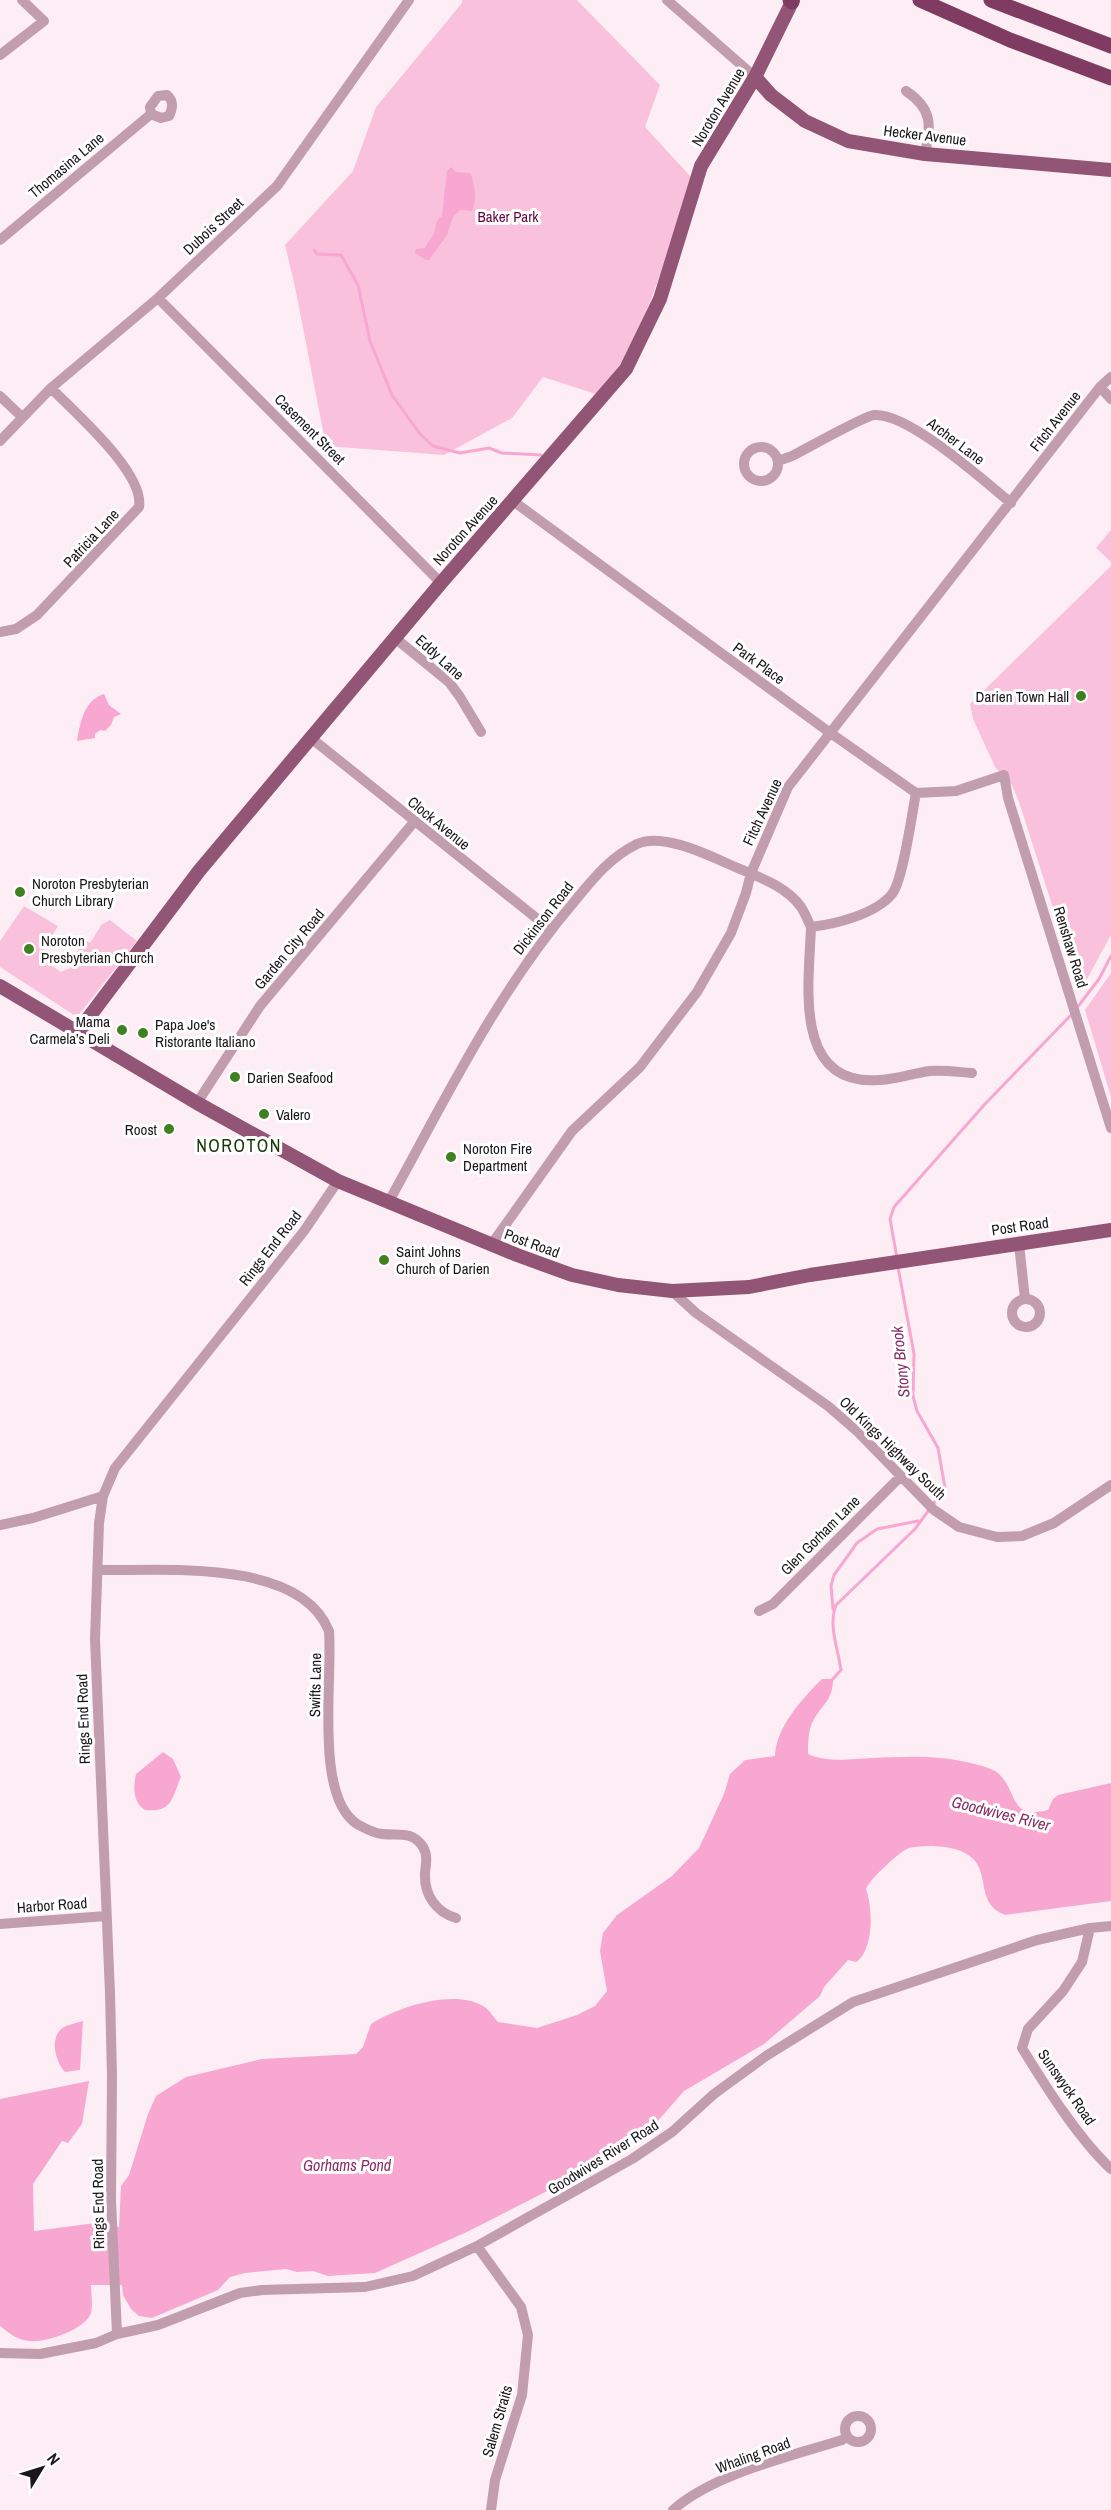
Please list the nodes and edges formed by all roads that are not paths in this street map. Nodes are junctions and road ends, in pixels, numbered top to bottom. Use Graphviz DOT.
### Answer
graph roads {
  1 [pos="22,0"];
  2 [pos="409,0"];
  3 [pos="667,0"];
  4 [pos="920,0"];
  5 [pos="991,0"];
  6 [pos="791,1"];
  7 [pos="1111,46"];
  8 [pos="0,55"];
  9 [pos="755,77"];
  10 [pos="1111,78"];
  11 [pos="906,92"];
  12 [pos="151,114"];
  13 [pos="925,154"];
  14 [pos="1111,170"];
  15 [pos="0,240"];
  16 [pos="158,298"];
  17 [pos="1111,377"];
  18 [pos="1100,387"];
  19 [pos="51,388"];
  20 [pos="0,396"];
  21 [pos="1111,399"];
  22 [pos="22,417"];
  23 [pos="0,441"];
  24 [pos="778,461"];
  25 [pos="513,501"];
  26 [pos="1011,503"];
  27 [pos="441,583"];
  28 [pos="0,632"];
  29 [pos="395,638"];
  30 [pos="480,732"];
  31 [pos="829,732"];
  32 [pos="311,738"];
  33 [pos="916,793"];
  34 [pos="414,822"];
  35 [pos="751,873"];
  36 [pos="811,927"];
  37 [pos="550,929"];
  38 [pos="0,986"];
  39 [pos="77,1033"];
  40 [pos="972,1073"];
  41 [pos="197,1102"];
  42 [pos="1111,1128"];
  43 [pos="338,1181"];
  44 [pos="388,1203"];
  45 [pos="1111,1230"];
  46 [pos="1019,1244"];
  47 [pos="491,1245"];
  48 [pos="672,1291"];
  49 [pos="1025,1299"];
  50 [pos="901,1476"];
  51 [pos="1111,1485"];
  52 [pos="103,1496"];
  53 [pos="0,1525"];
  54 [pos="98,1570"];
  55 [pos="759,1611"];
  56 [pos="106,1916"];
  57 [pos="456,1917"];
  58 [pos="0,1924"];
  59 [pos="1111,1926"];
  60 [pos="1090,1928"];
  61 [pos="1111,2169"];
  62 [pos="477,2246"];
  63 [pos="117,2334"];
  64 [pos="0,2353"];
  65 [pos="847,2437"];
  66 [pos="491,2510"];
  67 [pos="673,2510"];
  1 -- 8 [label="street"];
  2 -- 16 [label="street, Dubois Street"];
  3 -- 9 [label="street"];
  4 -- 10 [label="highway"];
  5 -- 7 [label="highway"];
  6 -- 9 [label="main road, Noroton Avenue"];
  9 -- 13 [label="main road, Hecker Avenue"];
  9 -- 25 [label="main road, Noroton Avenue"];
  11 -- 13 [label="street"];
  12 -- 15 [label="street, Thomasina Lane"];
  13 -- 14 [label="main road, Hecker Avenue"];
  16 -- 19 [label="street, Dubois Street"];
  16 -- 27 [label="street, Casement Street"];
  17 -- 18 [label="street, Fitch Avenue"];
  18 -- 21 [label="street"];
  18 -- 26 [label="street, Fitch Avenue"];
  19 -- 22 [label="street, Dubois Street"];
  19 -- 28 [label="street, Patricia Lane"];
  20 -- 22 [label="street"];
  22 -- 23 [label="street, Dubois Street"];
  24 -- 26 [label="street, Archer Lane"];
  25 -- 27 [label="main road, Noroton Avenue"];
  25 -- 31 [label="street, Park Place"];
  26 -- 31 [label="street, Fitch Avenue"];
  27 -- 29 [label="main road, Noroton Avenue"];
  29 -- 30 [label="street, Eddy Lane"];
  29 -- 32 [label="main road, Noroton Avenue"];
  31 -- 33 [label="street, Park Place"];
  31 -- 35 [label="street, Fitch Avenue"];
  32 -- 34 [label="street, Clock Avenue"];
  32 -- 39 [label="main road, Noroton Avenue"];
  33 -- 36 [label="street"];
  33 -- 42 [label="street, Renshaw Road"];
  34 -- 37 [label="street, Clock Avenue"];
  34 -- 41 [label="street, Garden City Road"];
  35 -- 36 [label="street, Dickinson Road"];
  35 -- 37 [label="street, Dickinson Road"];
  35 -- 47 [label="street, Fitch Avenue"];
  36 -- 40 [label="street"];
  37 -- 44 [label="street, Dickinson Road"];
  38 -- 39 [label="main road, Post Road"];
  39 -- 41 [label="main road, Post Road"];
  41 -- 43 [label="main road, Post Road"];
  43 -- 44 [label="main road, Post Road"];
  43 -- 52 [label="street, Rings End Road"];
  44 -- 47 [label="main road, Post Road"];
  45 -- 46 [label="main road, Post Road"];
  46 -- 48 [label="main road, Post Road"];
  46 -- 49 [label="street"];
  47 -- 48 [label="main road, Post Road"];
  48 -- 50 [label="street, Old Kings Highway South"];
  50 -- 51 [label="street, Old Kings Highway South"];
  50 -- 55 [label="street, Glen Gorham Lane"];
  52 -- 53 [label="street"];
  52 -- 54 [label="street, Rings End Road"];
  54 -- 56 [label="street, Rings End Road"];
  54 -- 57 [label="street, Swifts Lane"];
  56 -- 58 [label="street, Harbor Road"];
  56 -- 63 [label="street, Rings End Road"];
  59 -- 60 [label="street, Goodwives River Road"];
  60 -- 61 [label="street, Sunswyck Road"];
  60 -- 62 [label="street, Goodwives River Road"];
  62 -- 63 [label="street, Goodwives River Road"];
  62 -- 66 [label="street, Salem Straits"];
  63 -- 64 [label="street, Goodwives River Road"];
  65 -- 67 [label="street, Whaling Road"];
}
